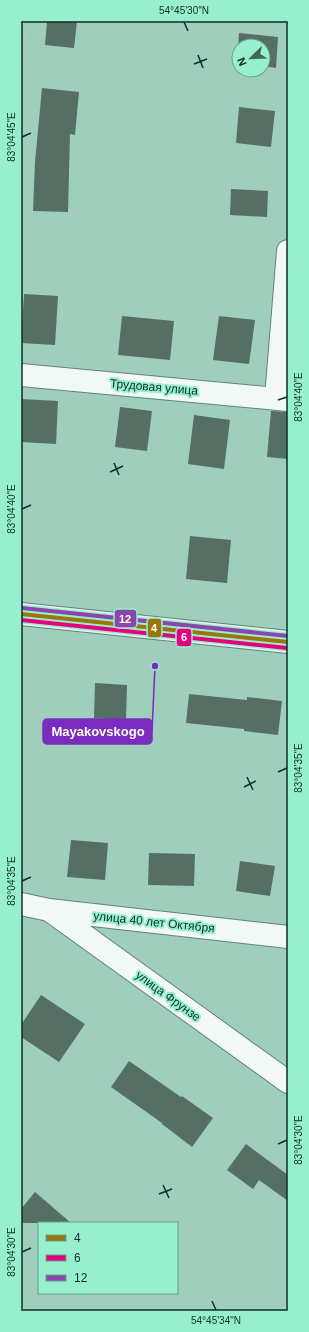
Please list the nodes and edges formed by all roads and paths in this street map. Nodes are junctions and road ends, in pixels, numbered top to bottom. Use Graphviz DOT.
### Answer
graph roads {
  1 [pos="26,21"];
  2 [pos="21,74"];
  3 [pos="288,251"];
  4 [pos="21,375"];
  5 [pos="282,399"];
  6 [pos="21,614"];
  7 [pos="288,642"];
  8 [pos="21,904"];
  9 [pos="49,910"];
  10 [pos="288,937"];
  11 [pos="288,1082"];
  1 -- 2 [label="path"];
  3 -- 5 [label="street"];
  4 -- 5 [label="street, Трудовая улица"];
  6 -- 7 [label="main road"];
  8 -- 9 [label="street, улица 40 лет Октября"];
  9 -- 10 [label="street, улица 40 лет Октября"];
  9 -- 11 [label="street, улица Фрунзе"];
}
